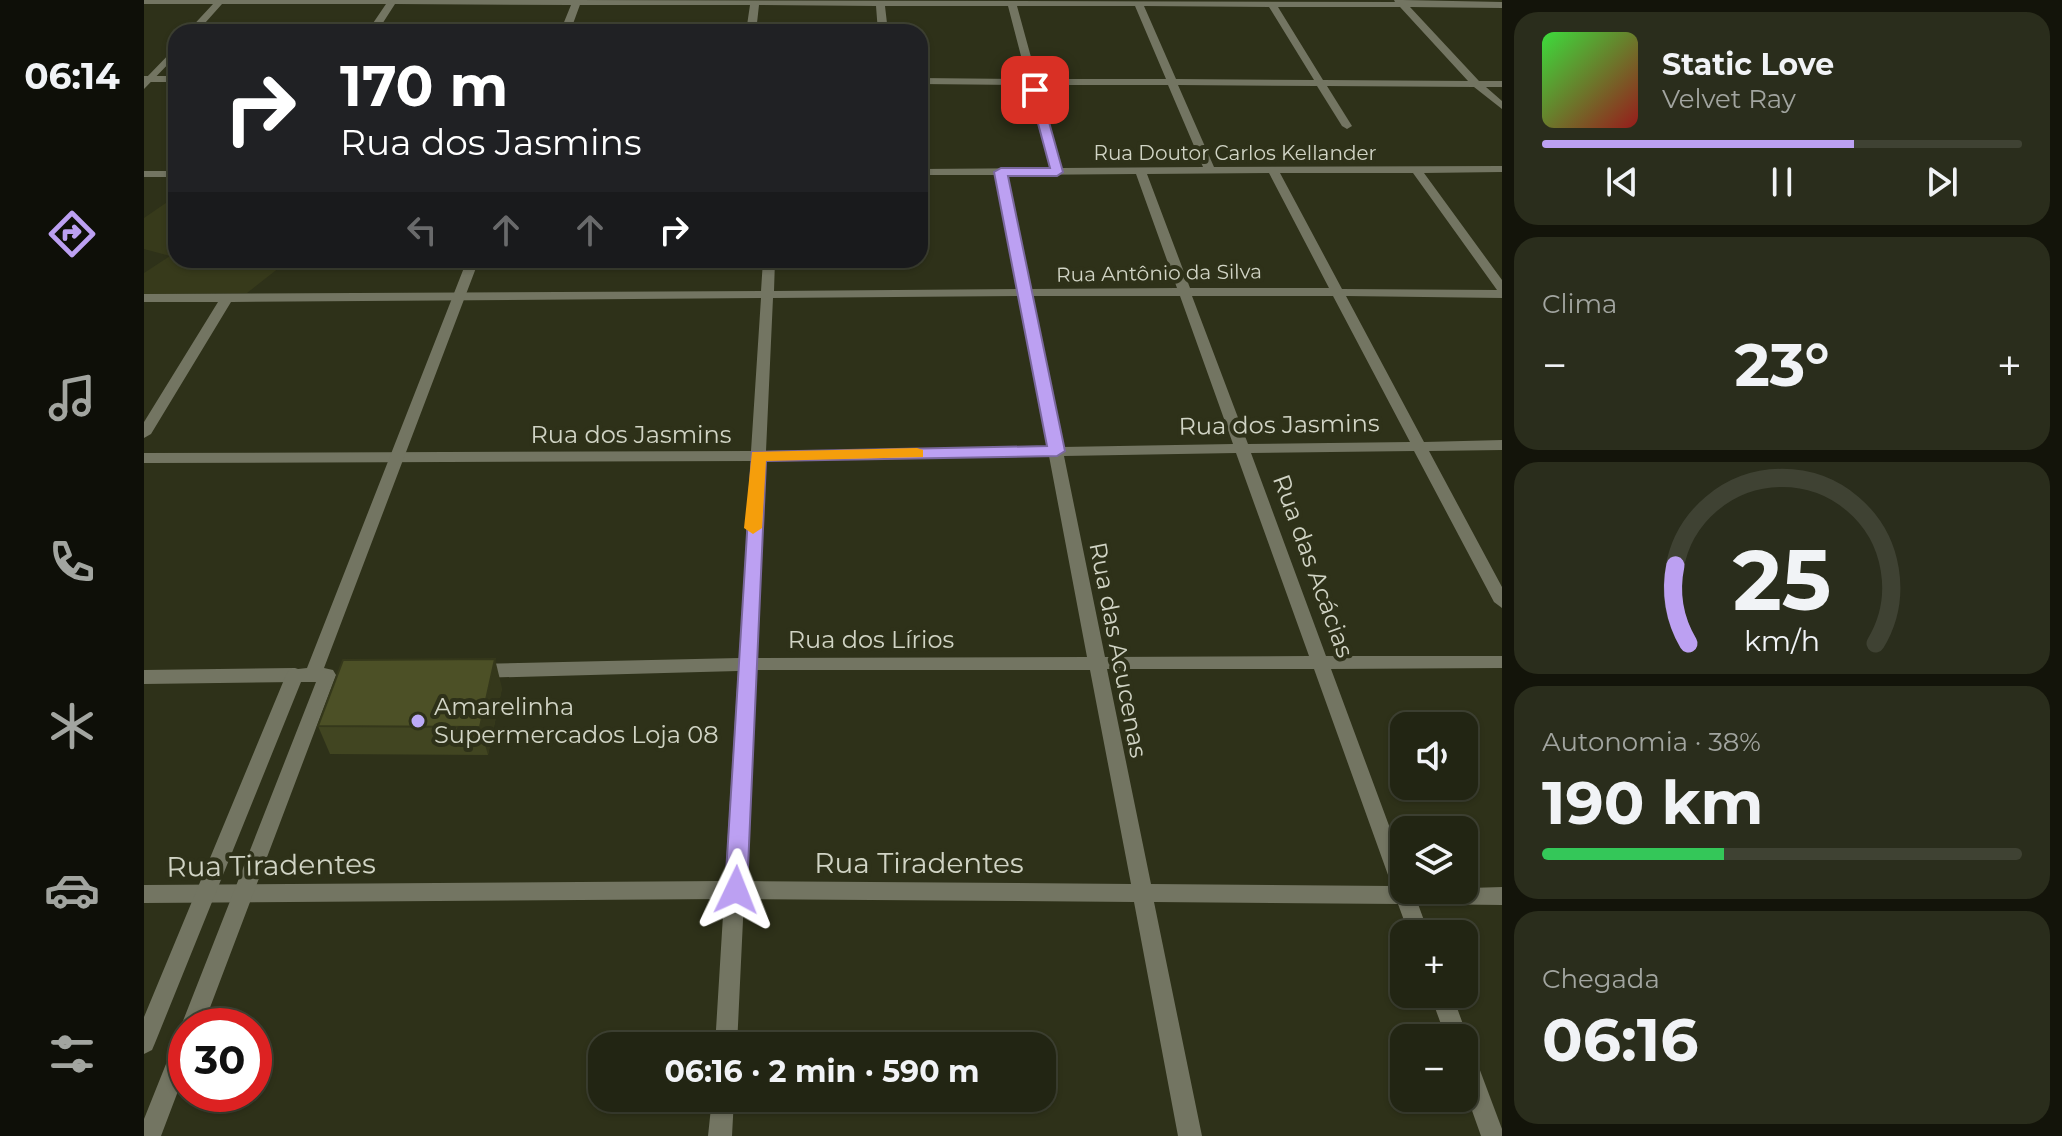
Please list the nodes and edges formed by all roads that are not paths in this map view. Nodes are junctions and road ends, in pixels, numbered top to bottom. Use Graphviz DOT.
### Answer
graph roads {
  1 [pos="144,1"];
  2 [pos="220,1"];
  3 [pos="392,1"];
  4 [pos="577,1"];
  5 [pos="754,1"];
  6 [pos="880,1"];
  7 [pos="1012,1"];
  8 [pos="1138,1"];
  9 [pos="1270,2"];
  10 [pos="1400,2"];
  11 [pos="1502,5"];
  12 [pos="199,24"];
  13 [pos="377,24"];
  14 [pos="568,24"];
  15 [pos="752,24"];
  16 [pos="882,24"];
  17 [pos="168,58"];
  18 [pos="168,80"];
  19 [pos="146,81"];
  20 [pos="928,81"];
  21 [pos="1033,81"];
  22 [pos="1172,81"];
  23 [pos="1320,82"];
  24 [pos="1479,84"];
  25 [pos="1502,84"];
  26 [pos="1502,106"];
  27 [pos="1347,126"];
  28 [pos="1502,169"];
  29 [pos="1417,170"];
  30 [pos="1210,171"];
  31 [pos="1273,171"];
  32 [pos="928,172"];
  33 [pos="1001,172"];
  34 [pos="1057,172"];
  35 [pos="1141,172"];
  36 [pos="144,174"];
  37 [pos="168,174"];
  38 [pos="469,268"];
  39 [pos="768,268"];
  40 [pos="1184,291"];
  41 [pos="1338,291"];
  42 [pos="1502,292"];
  43 [pos="1024,294"];
  44 [pos="766,297"];
  45 [pos="144,298"];
  46 [pos="227,298"];
  47 [pos="455,300"];
  48 [pos="144,434"];
  49 [pos="1421,445"];
  50 [pos="1502,445"];
  51 [pos="1243,448"];
  52 [pos="1057,451"];
  53 [pos="758,456"];
  54 [pos="144,458"];
  55 [pos="394,458"];
  56 [pos="1502,602"];
  57 [pos="1502,662"];
  58 [pos="1320,663"];
  59 [pos="746,664"];
  60 [pos="1096,665"];
  61 [pos="460,671"];
  62 [pos="349,674"];
  63 [pos="312,675"];
  64 [pos="144,677"];
  65 [pos="1390,853"];
  66 [pos="736,890"];
  67 [pos="245,892"];
  68 [pos="1141,892"];
  69 [pos="204,893"];
  70 [pos="144,894"];
  71 [pos="1390,894"];
  72 [pos="1478,896"];
  73 [pos="1502,896"];
  74 [pos="199,1008"];
  75 [pos="727,1032"];
  76 [pos="144,1043"];
  77 [pos="168,1087"];
  78 [pos="1478,1095"];
  79 [pos="722,1112"];
  80 [pos="149,1136"];
  81 [pos="720,1136"];
  82 [pos="1190,1136"];
  83 [pos="1493,1136"];
  1 -- 2 [label="street"];
  2 -- 3 [label="street"];
  2 -- 12 [label="street"];
  3 -- 4 [label="street"];
  3 -- 13 [label="street"];
  4 -- 5 [label="street"];
  4 -- 14 [label="street"];
  5 -- 6 [label="street"];
  5 -- 15 [label="street"];
  6 -- 7 [label="street"];
  6 -- 16 [label="street"];
  7 -- 8 [label="street"];
  7 -- 21 [label="street"];
  8 -- 9 [label="street"];
  8 -- 22 [label="street"];
  9 -- 10 [label="street"];
  9 -- 23 [label="street"];
  10 -- 11 [label="street"];
  10 -- 24 [label="street"];
  17 -- 19 [label="street"];
  18 -- 19 [label="street"];
  20 -- 21 [label="street"];
  21 -- 22 [label="street"];
  21 -- 34 [label="street"];
  22 -- 23 [label="street"];
  22 -- 30 [label="street"];
  23 -- 24 [label="street"];
  23 -- 27 [label="street"];
  24 -- 25 [label="street"];
  24 -- 26 [label="street"];
  28 -- 29 [label="street, Rua Doutor Carlos Kellander"];
  29 -- 31 [label="street, Rua Doutor Carlos Kellander"];
  29 -- 42 [label="street"];
  30 -- 31 [label="street, Rua Doutor Carlos Kellander"];
  30 -- 35 [label="street, Rua Doutor Carlos Kellander"];
  31 -- 41 [label="street"];
  32 -- 33 [label="street, Rua Doutor Carlos Kellander"];
  33 -- 34 [label="street, Rua Doutor Carlos Kellander"];
  33 -- 43 [label="street, Rua das Acucenas"];
  34 -- 35 [label="street, Rua Doutor Carlos Kellander"];
  35 -- 40 [label="street, Rua das Acácias"];
  36 -- 37 [label="street"];
  38 -- 47 [label="street"];
  39 -- 44 [label="street"];
  40 -- 41 [label="street, Rua Antônio da Silva"];
  40 -- 43 [label="street, Rua Antônio da Silva"];
  40 -- 51 [label="street, Rua das Acácias"];
  41 -- 42 [label="street, Rua Antônio da Silva"];
  41 -- 49 [label="street"];
  43 -- 44 [label="street, Rua Antônio da Silva"];
  43 -- 52 [label="street, Rua das Acucenas"];
  44 -- 47 [label="street, Rua Antônio da Silva"];
  44 -- 53 [label="street"];
  45 -- 46 [label="street, Rua Antônio da Silva"];
  46 -- 47 [label="street, Rua Antônio da Silva"];
  46 -- 48 [label="street"];
  47 -- 55 [label="street"];
  49 -- 50 [label="street, Rua dos Jasmins"];
  49 -- 51 [label="street, Rua dos Jasmins"];
  49 -- 56 [label="street"];
  51 -- 52 [label="street, Rua dos Jasmins"];
  51 -- 58 [label="street, Rua das Acácias"];
  52 -- 53 [label="street, Rua dos Jasmins"];
  52 -- 60 [label="street, Rua das Acucenas"];
  53 -- 55 [label="street, Rua dos Jasmins"];
  53 -- 59 [label="street"];
  54 -- 55 [label="street, Rua dos Jasmins"];
  55 -- 63 [label="street"];
  57 -- 58 [label="street, Rua dos Lírios"];
  58 -- 60 [label="street, Rua dos Lírios"];
  58 -- 65 [label="street, Rua das Acácias"];
  59 -- 60 [label="street, Rua dos Lírios"];
  59 -- 61 [label="street, Rua dos Lírios"];
  59 -- 66 [label="street"];
  60 -- 68 [label="street, Rua das Acucenas"];
  62 -- 63 [label="street"];
  63 -- 64 [label="street"];
  63 -- 67 [label="street"];
  63 -- 69 [label="street"];
  66 -- 67 [label="street, Rua Tiradentes"];
  66 -- 68 [label="street, Rua Tiradentes"];
  66 -- 75 [label="street"];
  67 -- 69 [label="street, Rua Tiradentes"];
  67 -- 74 [label="street"];
  68 -- 71 [label="street, Rua Tiradentes"];
  68 -- 82 [label="street, Rua das Acucenas"];
  69 -- 70 [label="street, Rua Tiradentes"];
  69 -- 76 [label="street"];
  72 -- 73 [label="street, Rua Tiradentes"];
  77 -- 80 [label="street"];
  78 -- 83 [label="street"];
  79 -- 81 [label="street"];
}
